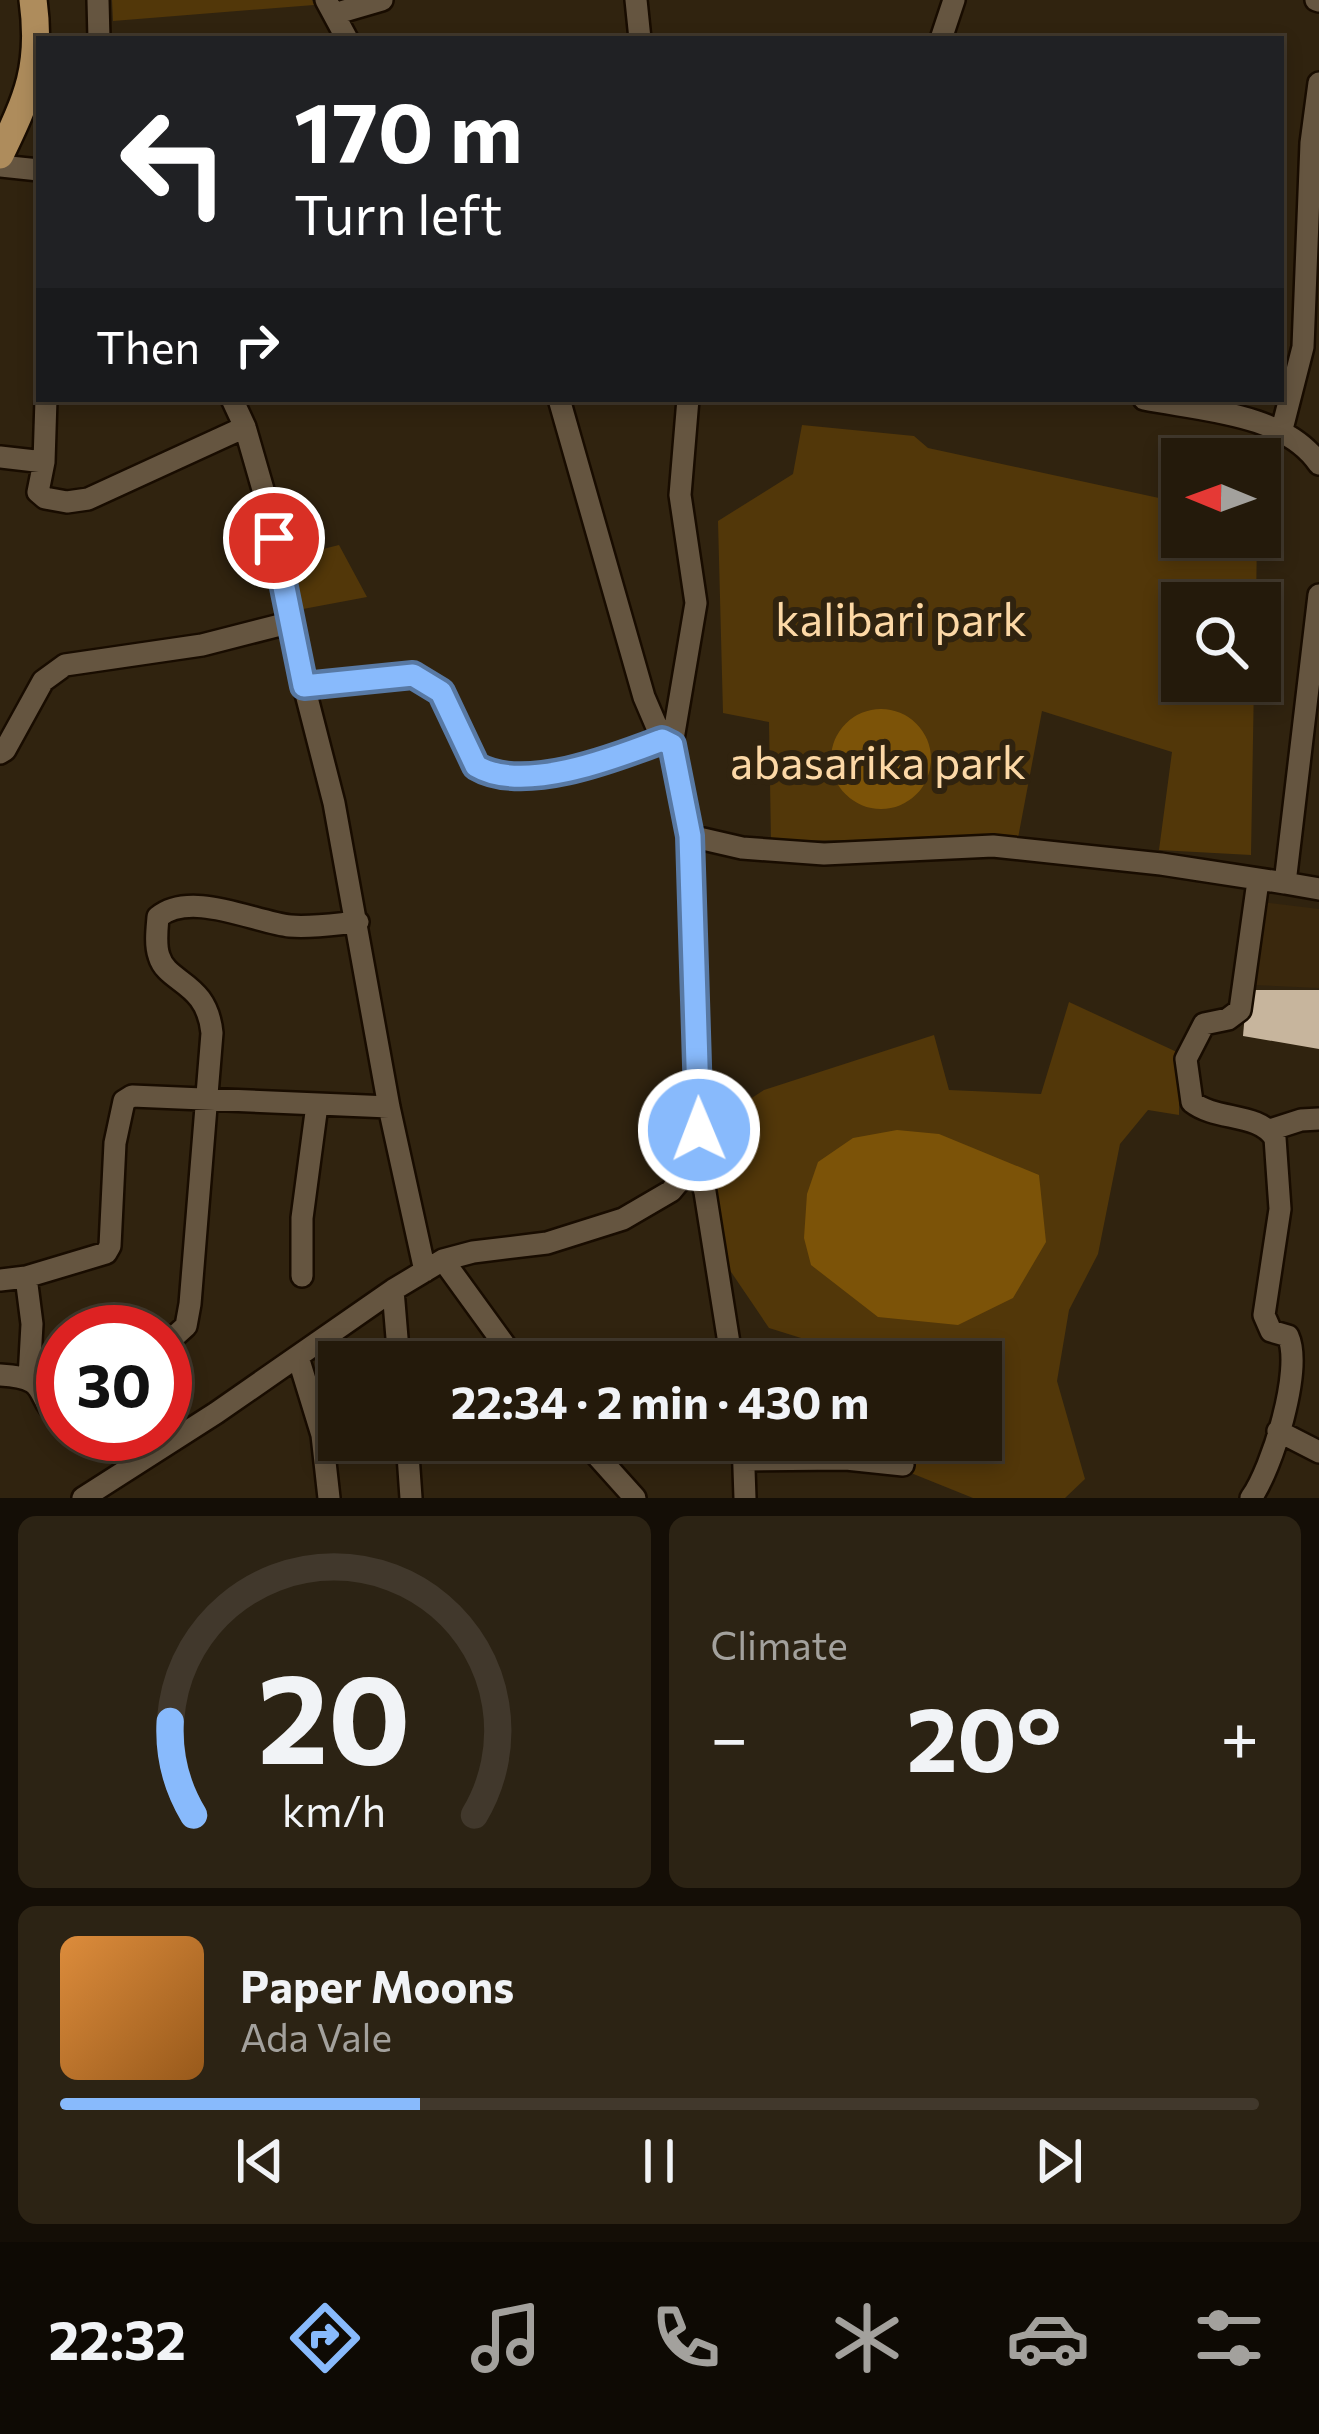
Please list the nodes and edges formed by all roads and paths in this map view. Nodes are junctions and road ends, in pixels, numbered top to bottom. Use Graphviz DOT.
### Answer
graph roads {
  1 [pos="33,0"];
  2 [pos="98,0"];
  3 [pos="382,0"];
  4 [pos="636,0"];
  5 [pos="954,0"];
  6 [pos="330,7"];
  7 [pos="36,36"];
  8 [pos="99,36"];
  9 [pos="345,36"];
  10 [pos="640,36"];
  11 [pos="942,36"];
  12 [pos="36,39"];
  13 [pos="1319,83"];
  14 [pos="0,155"];
  15 [pos="0,166"];
  16 [pos="36,170"];
  17 [pos="46,402"];
  18 [pos="233,402"];
  19 [pos="560,402"];
  20 [pos="688,402"];
  21 [pos="1158,402"];
  22 [pos="245,427"];
  23 [pos="1281,434"];
  24 [pos="0,457"];
  25 [pos="44,462"];
  26 [pos="1319,464"];
  27 [pos="1319,595"];
  28 [pos="292,622"];
  29 [pos="304,686"];
  30 [pos="667,742"];
  31 [pos="0,753"];
  32 [pos="690,836"];
  33 [pos="1258,881"];
  34 [pos="1285,883"];
  35 [pos="1319,889"];
  36 [pos="358,922"];
  37 [pos="208,1101"];
  38 [pos="317,1105"];
  39 [pos="389,1107"];
  40 [pos="1319,1120"];
  41 [pos="1270,1130"];
  42 [pos="695,1161"];
  43 [pos="434,1266"];
  44 [pos="302,1276"];
  45 [pos="26,1277"];
  46 [pos="0,1280"];
  47 [pos="393,1290"];
  48 [pos="190,1305"];
  49 [pos="397,1341"];
  50 [pos="499,1341"];
  51 [pos="729,1341"];
  52 [pos="298,1357"];
  53 [pos="0,1376"];
  54 [pos="29,1378"];
  55 [pos="36,1383"];
  56 [pos="1278,1431"];
  57 [pos="1319,1453"];
  58 [pos="408,1461"];
  59 [pos="602,1461"];
  60 [pos="744,1461"];
  61 [pos="857,1461"];
  62 [pos="903,1465"];
  63 [pos="83,1498"];
  64 [pos="329,1498"];
  65 [pos="410,1498"];
  66 [pos="635,1498"];
  67 [pos="745,1498"];
  68 [pos="1251,1498"];
  1 -- 7 [label="main road"];
  2 -- 8 [label="street"];
  3 -- 6 [label="street"];
  4 -- 10 [label="street"];
  5 -- 11 [label="street"];
  6 -- 9 [label="street"];
  12 -- 14 [label="main road"];
  13 -- 23 [label="street"];
  15 -- 16 [label="street"];
  17 -- 25 [label="street"];
  18 -- 22 [label="street"];
  19 -- 30 [label="street"];
  20 -- 30 [label="street"];
  21 -- 23 [label="street"];
  22 -- 25 [label="street"];
  22 -- 28 [label="street"];
  23 -- 26 [label="street"];
  24 -- 25 [label="street"];
  27 -- 34 [label="street"];
  28 -- 29 [label="street"];
  28 -- 31 [label="street"];
  29 -- 30 [label="street"];
  29 -- 36 [label="street"];
  30 -- 32 [label="street"];
  32 -- 33 [label="street"];
  32 -- 42 [label="street"];
  33 -- 34 [label="street"];
  33 -- 41 [label="street"];
  34 -- 35 [label="street"];
  36 -- 37 [label="street"];
  36 -- 39 [label="street"];
  37 -- 38 [label="street"];
  37 -- 45 [label="street"];
  37 -- 48 [label="street"];
  38 -- 39 [label="street"];
  38 -- 44 [label="street"];
  39 -- 43 [label="street"];
  40 -- 41 [label="street"];
  41 -- 56 [label="street"];
  42 -- 43 [label="street"];
  42 -- 51 [label="street"];
  43 -- 47 [label="street"];
  43 -- 50 [label="street"];
  45 -- 46 [label="street"];
  45 -- 54 [label="street"];
  47 -- 49 [label="street"];
  47 -- 52 [label="street"];
  52 -- 63 [label="street"];
  52 -- 64 [label="street"];
  53 -- 54 [label="street"];
  54 -- 55 [label="street"];
  56 -- 57 [label="street"];
  56 -- 68 [label="street"];
  58 -- 65 [label="street"];
  59 -- 66 [label="street"];
  60 -- 67 [label="street"];
  61 -- 62 [label="street"];
}
